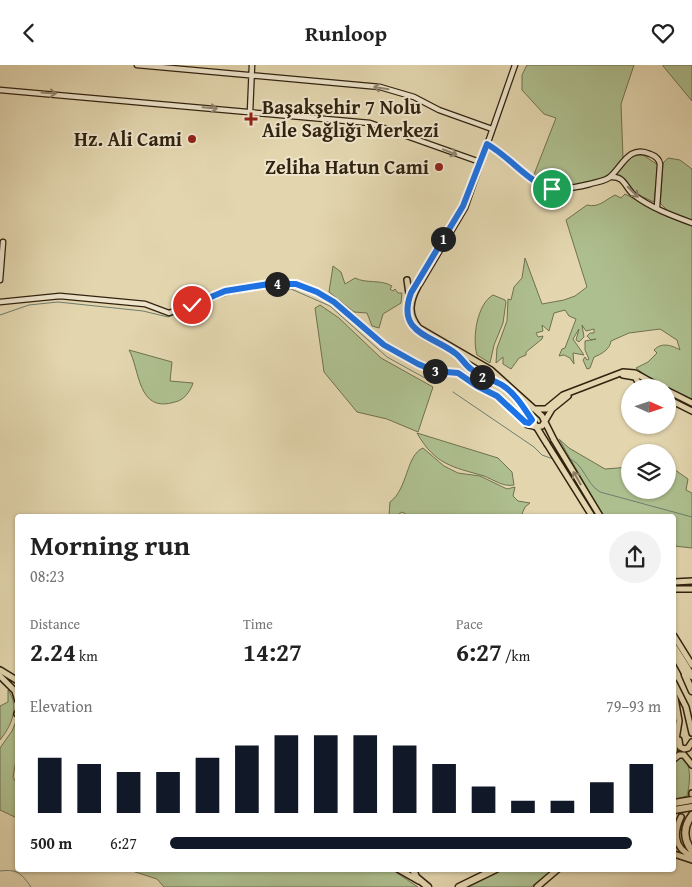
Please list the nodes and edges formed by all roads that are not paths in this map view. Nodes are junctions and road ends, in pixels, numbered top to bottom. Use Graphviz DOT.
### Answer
graph roads {
  1 [pos="137,65"];
  2 [pos="252,65"];
  3 [pos="514,65"];
  4 [pos="252,75"];
  5 [pos="0,90"];
  6 [pos="250,111"];
  7 [pos="492,129"];
  8 [pos="487,144"];
  9 [pos="480,162"];
  10 [pos="611,177"];
  11 [pos="657,207"];
  12 [pos="692,223"];
  13 [pos="3,242"];
  14 [pos="0,280"];
  15 [pos="407,280"];
  16 [pos="418,283"];
  17 [pos="408,298"];
  18 [pos="0,302"];
  19 [pos="479,362"];
  20 [pos="479,375"];
  21 [pos="634,379"];
  22 [pos="643,379"];
  23 [pos="676,395"];
  24 [pos="676,403"];
  25 [pos="692,403"];
  26 [pos="554,406"];
  27 [pos="533,409"];
  28 [pos="692,411"];
  29 [pos="540,415"];
  30 [pos="532,420"];
  31 [pos="544,421"];
  32 [pos="525,422"];
  33 [pos="536,427"];
  34 [pos="550,431"];
  35 [pos="591,514"];
  36 [pos="599,514"];
  37 [pos="691,581"];
  38 [pos="676,582"];
  39 [pos="676,589"];
  40 [pos="691,589"];
  41 [pos="676,643"];
  42 [pos="676,643"];
  43 [pos="676,645"];
  44 [pos="676,658"];
  45 [pos="692,658"];
  46 [pos="692,665"];
  47 [pos="0,670"];
  48 [pos="0,676"];
  49 [pos="688,676"];
  50 [pos="15,679"];
  51 [pos="692,686"];
  52 [pos="676,687"];
  53 [pos="15,691"];
  54 [pos="692,691"];
  55 [pos="676,701"];
  56 [pos="691,724"];
  57 [pos="679,729"];
  58 [pos="692,733"];
  59 [pos="692,742"];
  60 [pos="676,743"];
  61 [pos="676,757"];
  62 [pos="692,765"];
  63 [pos="692,799"];
  64 [pos="676,803"];
  65 [pos="676,809"];
  66 [pos="692,815"];
  67 [pos="676,822"];
  68 [pos="676,827"];
  69 [pos="676,837"];
  70 [pos="692,851"];
  71 [pos="676,855"];
  72 [pos="692,856"];
  73 [pos="692,860"];
  74 [pos="403,872"];
  75 [pos="414,872"];
  76 [pos="490,872"];
  77 [pos="554,872"];
  78 [pos="428,887"];
  79 [pos="459,887"];
  80 [pos="537,887"];
  1 -- 4 [label="main road"];
  2 -- 4 [label="main road"];
  3 -- 7 [label="main road"];
  4 -- 6 [label="main road"];
  7 -- 4 [label="main road, one-way"];
  5 -- 6 [label="main road, one-way"];
  6 -- 9 [label="main road, one-way"];
  7 -- 8 [label="main road"];
  8 -- 9 [label="main road"];
  8 -- 10 [label="main road"];
  9 -- 16 [label="main road"];
  10 -- 11 [label="main road, one-way"];
  10 -- 11 [label="main road"];
  11 -- 12 [label="main road"];
  13 -- 14 [label="main road"];
  15 -- 17 [label="main road"];
  16 -- 17 [label="main road"];
  16 -- 19 [label="main road"];
  17 -- 20 [label="main road"];
  18 -- 32 [label="main road"];
  19 -- 20 [label="main road"];
  19 -- 27 [label="main road"];
  20 -- 30 [label="main road"];
  21 -- 26 [label="main road"];
  22 -- 26 [label="main road"];
  23 -- 25 [label="main road"];
  24 -- 28 [label="main road"];
  26 -- 27 [label="main road"];
  26 -- 29 [label="main road"];
  26 -- 31 [label="main road"];
  26 -- 34 [label="main road"];
  27 -- 29 [label="main road"];
  29 -- 30 [label="main road"];
  29 -- 31 [label="main road"];
  30 -- 32 [label="main road"];
  30 -- 33 [label="main road"];
  31 -- 33 [label="main road"];
  31 -- 34 [label="main road"];
  32 -- 33 [label="main road"];
  33 -- 35 [label="main road, bridge"];
  36 -- 34 [label="main road, one-way, bridge"];
  37 -- 38 [label="main road"];
  39 -- 40 [label="main road"];
  41 -- 45 [label="main road"];
  42 -- 46 [label="main road"];
  43 -- 49 [label="highway"];
  44 -- 49 [label="main road"];
  47 -- 50 [label="main road"];
  48 -- 53 [label="main road"];
  49 -- 51 [label="main road"];
  49 -- 54 [label="highway"];
  52 -- 56 [label="main road"];
  55 -- 57 [label="main road"];
  56 -- 58 [label="main road"];
  57 -- 59 [label="main road"];
  57 -- 60 [label="main road"];
  61 -- 62 [label="main road"];
  63 -- 64 [label="highway"];
  63 -- 65 [label="highway"];
  66 -- 70 [label="highway"];
  67 -- 68 [label="main road"];
  69 -- 72 [label="main road"];
  71 -- 73 [label="main road"];
  74 -- 78 [label="main road"];
  75 -- 78 [label="highway"];
  76 -- 79 [label="highway"];
  77 -- 80 [label="main road"];
}
